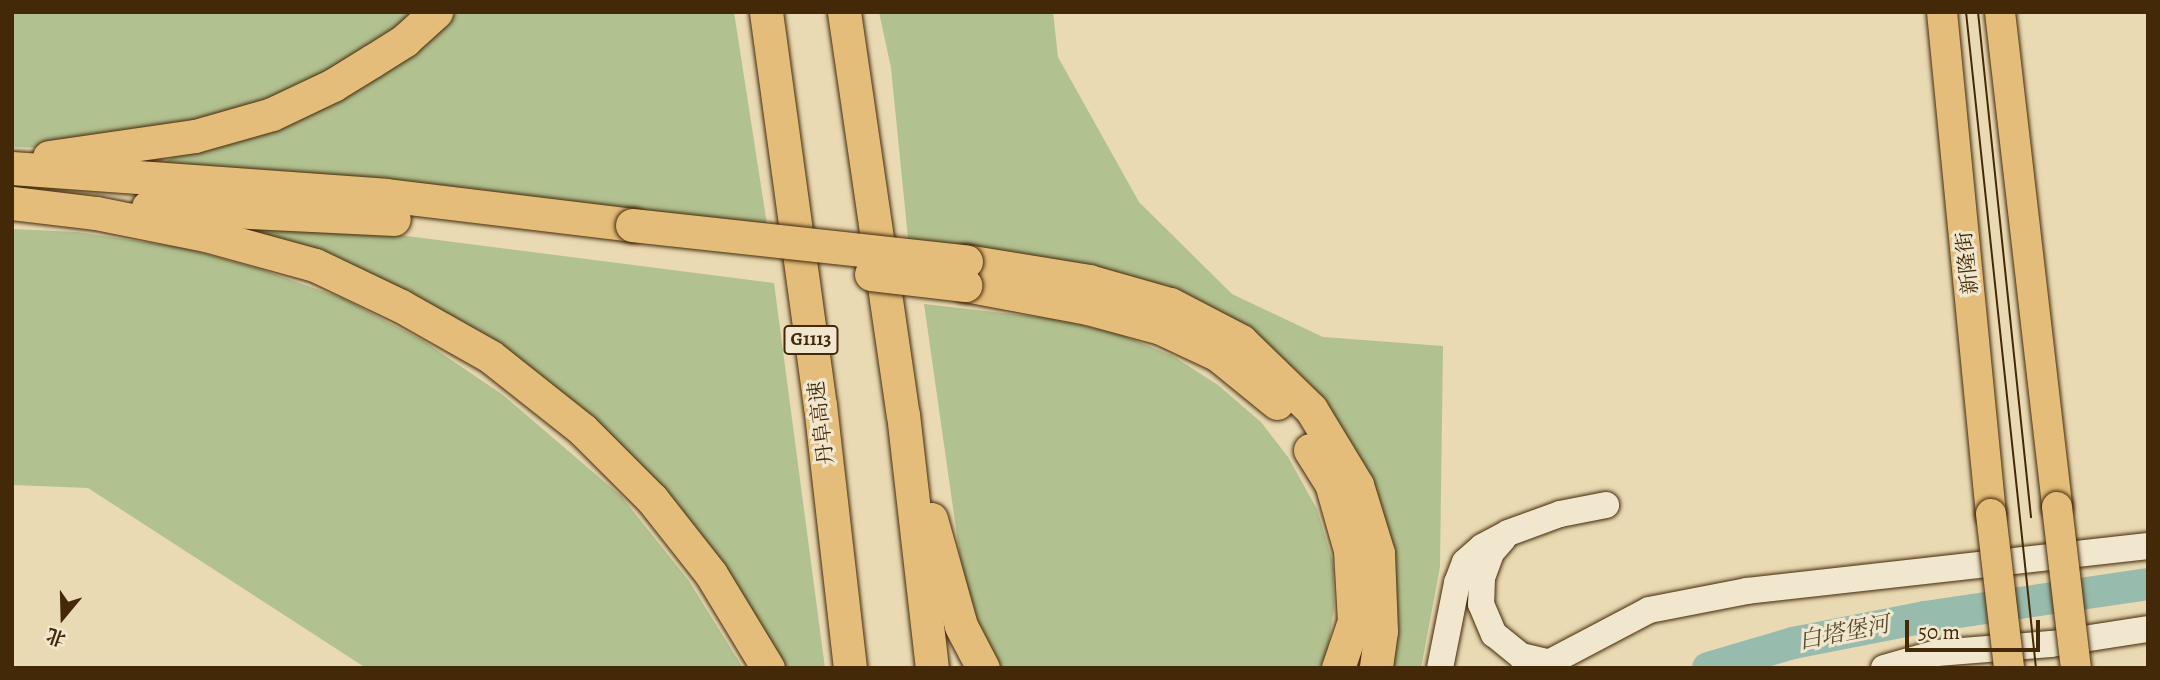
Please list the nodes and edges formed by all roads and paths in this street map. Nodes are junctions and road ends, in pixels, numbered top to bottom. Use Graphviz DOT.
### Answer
graph roads {
  1 [pos="436,12"];
  2 [pos="766,12"];
  3 [pos="844,12"];
  4 [pos="1942,12"];
  5 [pos="2000,12"];
  6 [pos="12,165"];
  7 [pos="12,202"];
  8 [pos="632,235"];
  9 [pos="965,273"];
  10 [pos="903,414"];
  11 [pos="1606,505"];
  12 [pos="1508,533"];
  13 [pos="2148,546"];
  14 [pos="2148,629"];
  15 [pos="1543,665"];
  16 [pos="768,668"];
  17 [pos="850,668"];
  18 [pos="932,668"];
  19 [pos="983,668"];
  20 [pos="1338,668"];
  21 [pos="1376,668"];
  22 [pos="1440,668"];
  23 [pos="1884,668"];
  24 [pos="2009,668"];
  25 [pos="2076,668"];
  1 -- 6 [label="highway"];
  2 -- 17 [label="highway, 丹阜高速 / G1113"];
  3 -- 10 [label="highway"];
  4 -- 24 [label="main road, 新隆街, bridge"];
  5 -- 25 [label="main road, bridge"];
  6 -- 8 [label="highway"];
  7 -- 8 [label="highway"];
  7 -- 16 [label="highway"];
  8 -- 9 [label="highway, bridge"];
  9 -- 20 [label="highway"];
  9 -- 21 [label="highway"];
  10 -- 18 [label="highway"];
  10 -- 19 [label="highway"];
  11 -- 12 [label="main road"];
  12 -- 15 [label="main road"];
  12 -- 22 [label="main road"];
  13 -- 15 [label="main road"];
  14 -- 23 [label="main road"];
}
